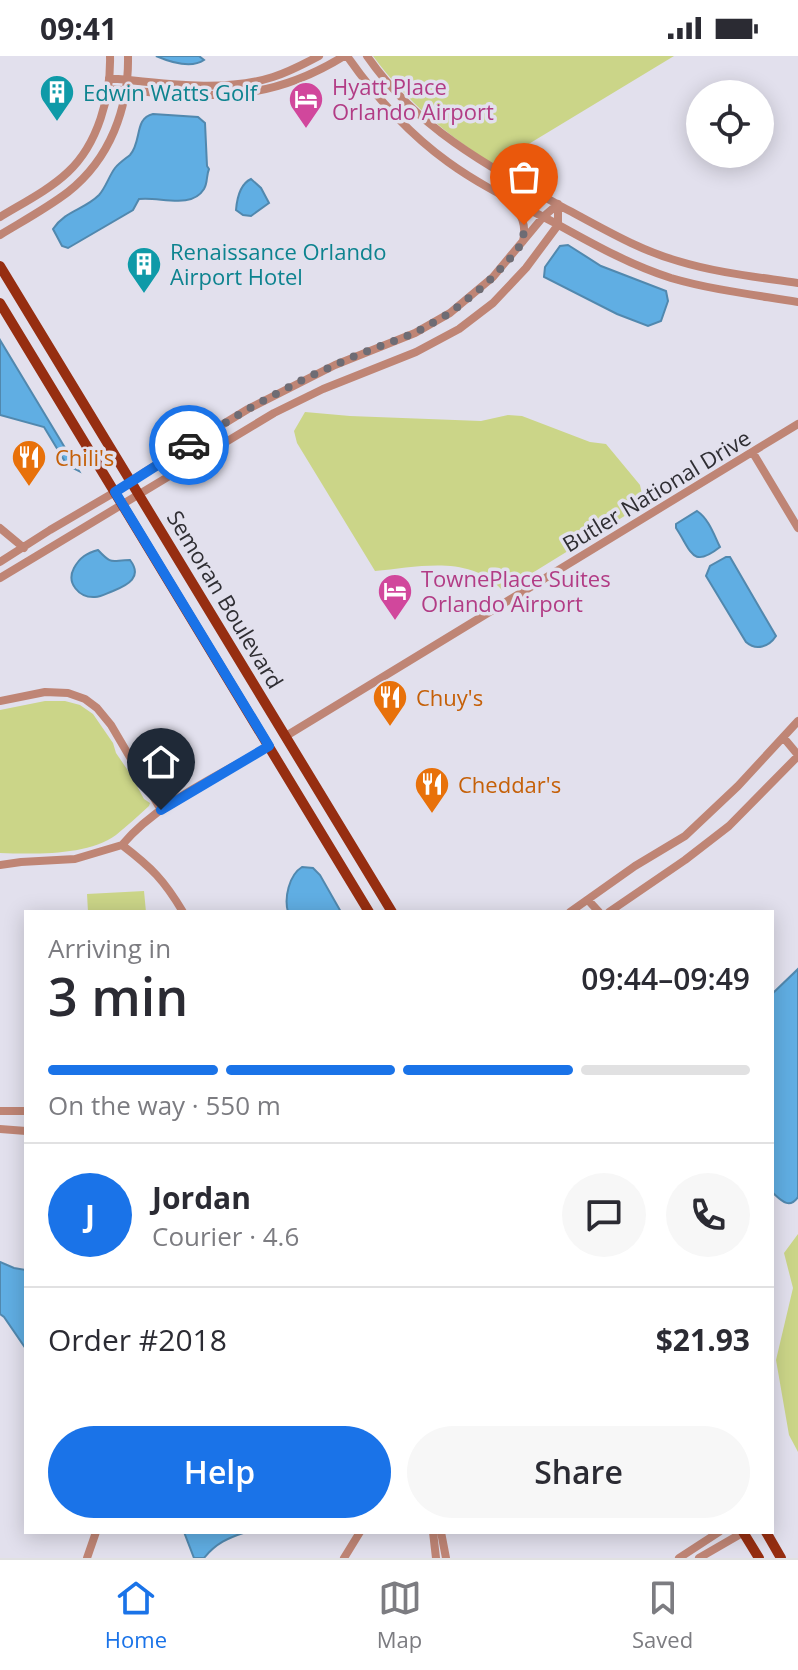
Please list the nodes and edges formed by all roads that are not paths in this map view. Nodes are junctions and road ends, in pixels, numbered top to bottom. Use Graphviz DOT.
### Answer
graph roads {
  1 [pos="110,56"];
  2 [pos="128,56"];
  3 [pos="319,56"];
  4 [pos="346,56"];
  5 [pos="367,56"];
  6 [pos="109,78"];
  7 [pos="128,80"];
  8 [pos="108,89"];
  9 [pos="127,90"];
  10 [pos="511,199"];
  11 [pos="558,204"];
  12 [pos="0,217"];
  13 [pos="543,217"];
  14 [pos="558,225"];
  15 [pos="0,235"];
  16 [pos="523,242"];
  17 [pos="0,266"];
  18 [pos="711,269"];
  19 [pos="798,283"];
  20 [pos="707,287"];
  21 [pos="798,302"];
  22 [pos="0,303"];
  23 [pos="798,424"];
  24 [pos="753,453"];
  25 [pos="131,481"];
  26 [pos="115,492"];
  27 [pos="139,495"];
  28 [pos="123,505"];
  29 [pos="0,528"];
  30 [pos="798,528"];
  31 [pos="24,548"];
  32 [pos="0,562"];
  33 [pos="0,578"];
  34 [pos="0,701"];
  35 [pos="253,719"];
  36 [pos="798,721"];
  37 [pos="286,736"];
  38 [pos="783,737"];
  39 [pos="269,746"];
  40 [pos="798,756"];
  41 [pos="302,764"];
  42 [pos="161,810"];
  43 [pos="703,819"];
  44 [pos="716,835"];
  45 [pos="122,845"];
  46 [pos="3,863"];
  47 [pos="588,900"];
  48 [pos="182,910"];
  49 [pos="368,910"];
  50 [pos="391,910"];
  51 [pos="573,910"];
  52 [pos="597,910"];
  53 [pos="612,910"];
  54 [pos="0,1111"];
  55 [pos="24,1111"];
  56 [pos="0,1129"];
  57 [pos="24,1131"];
  58 [pos="95,1534"];
  59 [pos="359,1534"];
  60 [pos="433,1534"];
  61 [pos="441,1534"];
  62 [pos="716,1534"];
  63 [pos="740,1534"];
  64 [pos="744,1534"];
  65 [pos="767,1534"];
  66 [pos="87,1558"];
  67 [pos="344,1558"];
  68 [pos="436,1558"];
  69 [pos="446,1558"];
  70 [pos="679,1558"];
  71 [pos="699,1558"];
  72 [pos="759,1558"];
  73 [pos="781,1558"];
  1 -- 6 [label="street"];
  2 -- 7 [label="street"];
  3 -- 7 [label="street"];
  4 -- 9 [label="street"];
  4 -- 10 [label="street"];
  5 -- 11 [label="street"];
  6 -- 7 [label="street"];
  6 -- 8 [label="street"];
  7 -- 9 [label="street"];
  8 -- 9 [label="street"];
  8 -- 12 [label="street"];
  9 -- 15 [label="street"];
  10 -- 13 [label="street"];
  10 -- 16 [label="street"];
  11 -- 13 [label="street"];
  11 -- 14 [label="street"];
  11 -- 18 [label="street"];
  13 -- 14 [label="street"];
  13 -- 16 [label="street"];
  14 -- 20 [label="street"];
  14 -- 27 [label="street"];
  16 -- 25 [label="street"];
  17 -- 25 [label="main road, Semoran Boulevard"];
  18 -- 19 [label="street"];
  18 -- 20 [label="street"];
  20 -- 21 [label="street"];
  22 -- 26 [label="main road, Semoran Boulevard"];
  23 -- 24 [label="street, Butler National Drive"];
  24 -- 30 [label="street"];
  24 -- 37 [label="street, Butler National Drive"];
  25 -- 26 [label="street"];
  25 -- 27 [label="main road, Semoran Boulevard"];
  26 -- 28 [label="main road, Semoran Boulevard"];
  26 -- 31 [label="street"];
  27 -- 28 [label="street"];
  27 -- 37 [label="main road, Semoran Boulevard"];
  28 -- 33 [label="street"];
  28 -- 35 [label="main road, Semoran Boulevard"];
  29 -- 31 [label="street"];
  31 -- 32 [label="street"];
  34 -- 42 [label="street"];
  35 -- 37 [label="main road"];
  35 -- 39 [label="main road, Semoran Boulevard"];
  36 -- 38 [label="street"];
  37 -- 41 [label="main road, Semoran Boulevard"];
  38 -- 40 [label="street"];
  38 -- 43 [label="street"];
  39 -- 41 [label="main road"];
  39 -- 42 [label="street"];
  39 -- 49 [label="main road, Semoran Boulevard"];
  40 -- 44 [label="street"];
  41 -- 50 [label="main road, Semoran Boulevard"];
  42 -- 45 [label="street"];
  43 -- 44 [label="street"];
  43 -- 47 [label="street"];
  44 -- 53 [label="street"];
  45 -- 46 [label="street"];
  45 -- 48 [label="street"];
  47 -- 51 [label="street"];
  47 -- 52 [label="street"];
  54 -- 55 [label="street"];
  56 -- 57 [label="street"];
  58 -- 66 [label="street"];
  59 -- 67 [label="street"];
  60 -- 68 [label="street"];
  61 -- 69 [label="street"];
  62 -- 70 [label="street"];
  63 -- 71 [label="street"];
  64 -- 72 [label="main road"];
  65 -- 73 [label="main road"];
}
